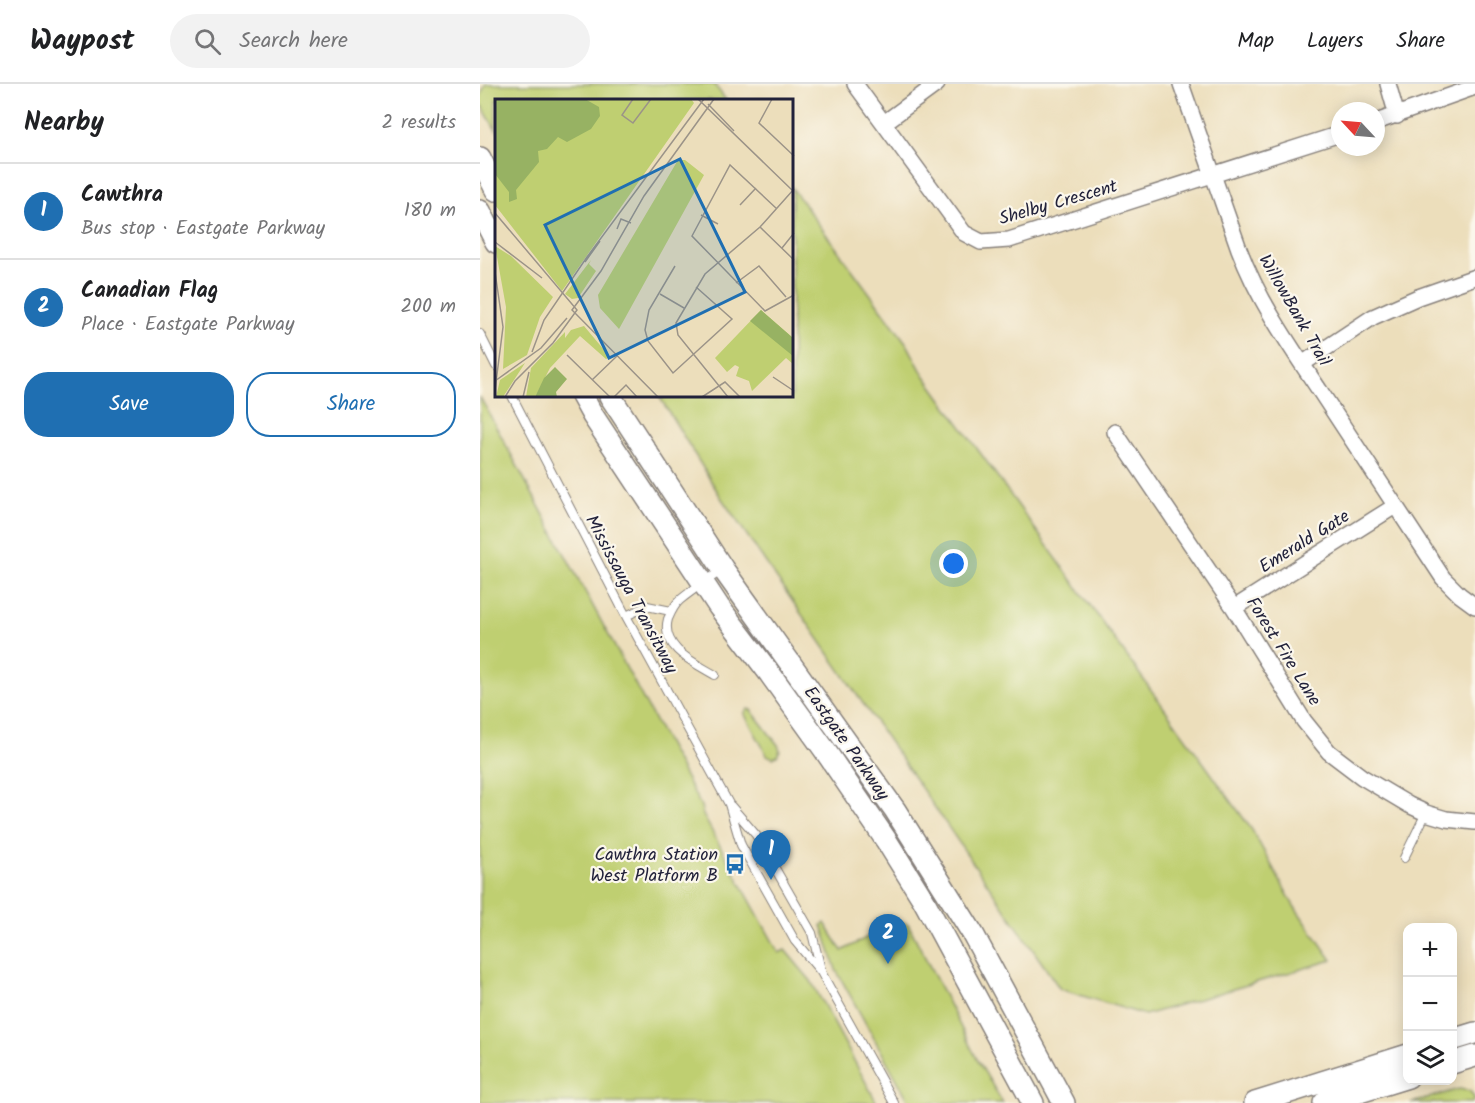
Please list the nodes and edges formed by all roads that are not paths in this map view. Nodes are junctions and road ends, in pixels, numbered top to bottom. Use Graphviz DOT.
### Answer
graph roads {
  1 [pos="855,84"];
  2 [pos="937,84"];
  3 [pos="1181,84"];
  4 [pos="1388,84"];
  5 [pos="1475,87"];
  6 [pos="1397,116"];
  7 [pos="1385,119"];
  8 [pos="884,123"];
  9 [pos="1331,137"];
  10 [pos="480,158"];
  11 [pos="1213,175"];
  12 [pos="495,188"];
  13 [pos="480,211"];
  14 [pos="495,240"];
  15 [pos="1475,277"];
  16 [pos="480,334"];
  17 [pos="495,364"];
  18 [pos="1302,364"];
  19 [pos="513,398"];
  20 [pos="583,398"];
  21 [pos="611,398"];
  22 [pos="1115,432"];
  23 [pos="1395,506"];
  24 [pos="723,569"];
  25 [pos="703,584"];
  26 [pos="1475,606"];
  27 [pos="1234,608"];
  28 [pos="671,611"];
  29 [pos="626,616"];
  30 [pos="715,675"];
  31 [pos="729,804"];
  32 [pos="1426,813"];
  33 [pos="1475,822"];
  34 [pos="1404,858"];
  35 [pos="821,972"];
  36 [pos="1475,1033"];
  37 [pos="1457,1038"];
  38 [pos="1403,1055"];
  39 [pos="1475,1056"];
  40 [pos="1457,1061"];
  41 [pos="1403,1078"];
  42 [pos="894,1103"];
  43 [pos="1033,1103"];
  44 [pos="1064,1103"];
  45 [pos="1254,1103"];
  46 [pos="1324,1103"];
  1 -- 8 [label="street, Shelby Crescent"];
  2 -- 8 [label="street"];
  3 -- 11 [label="street, WillowBank Trail"];
  4 -- 6 [label="street"];
  5 -- 6 [label="street"];
  6 -- 7 [label="street"];
  8 -- 11 [label="street, Shelby Crescent"];
  9 -- 11 [label="street, Shelby Crescent"];
  10 -- 12 [label="main road"];
  11 -- 18 [label="street, WillowBank Trail"];
  13 -- 14 [label="main road"];
  15 -- 18 [label="street"];
  16 -- 17 [label="lane"];
  18 -- 23 [label="street, WillowBank Trail"];
  19 -- 29 [label="lane, Mississauga Transitway"];
  20 -- 25 [label="main road, Eastgate Parkway"];
  21 -- 24 [label="main road, Eastgate Parkway"];
  22 -- 27 [label="street, Forest Fire Lane"];
  23 -- 26 [label="street"];
  23 -- 27 [label="street, Emerald Gate"];
  24 -- 25 [label="lane"];
  24 -- 44 [label="main road, Eastgate Parkway"];
  25 -- 28 [label="lane"];
  25 -- 43 [label="main road, Eastgate Parkway"];
  27 -- 32 [label="street, Forest Fire Lane"];
  28 -- 29 [label="lane"];
  28 -- 30 [label="lane"];
  29 -- 31 [label="lane, Mississauga Transitway"];
  31 -- 35 [label="lane, Mississauga Transitway"];
  31 -- 35 [label="lane, Mississauga Transitway"];
  32 -- 33 [label="street, Forest Fire Lane"];
  32 -- 34 [label="lane"];
  35 -- 42 [label="lane, Mississauga Transitway"];
  36 -- 37 [label="main road"];
  38 -- 45 [label="main road"];
  39 -- 40 [label="main road"];
  41 -- 46 [label="main road"];
}
